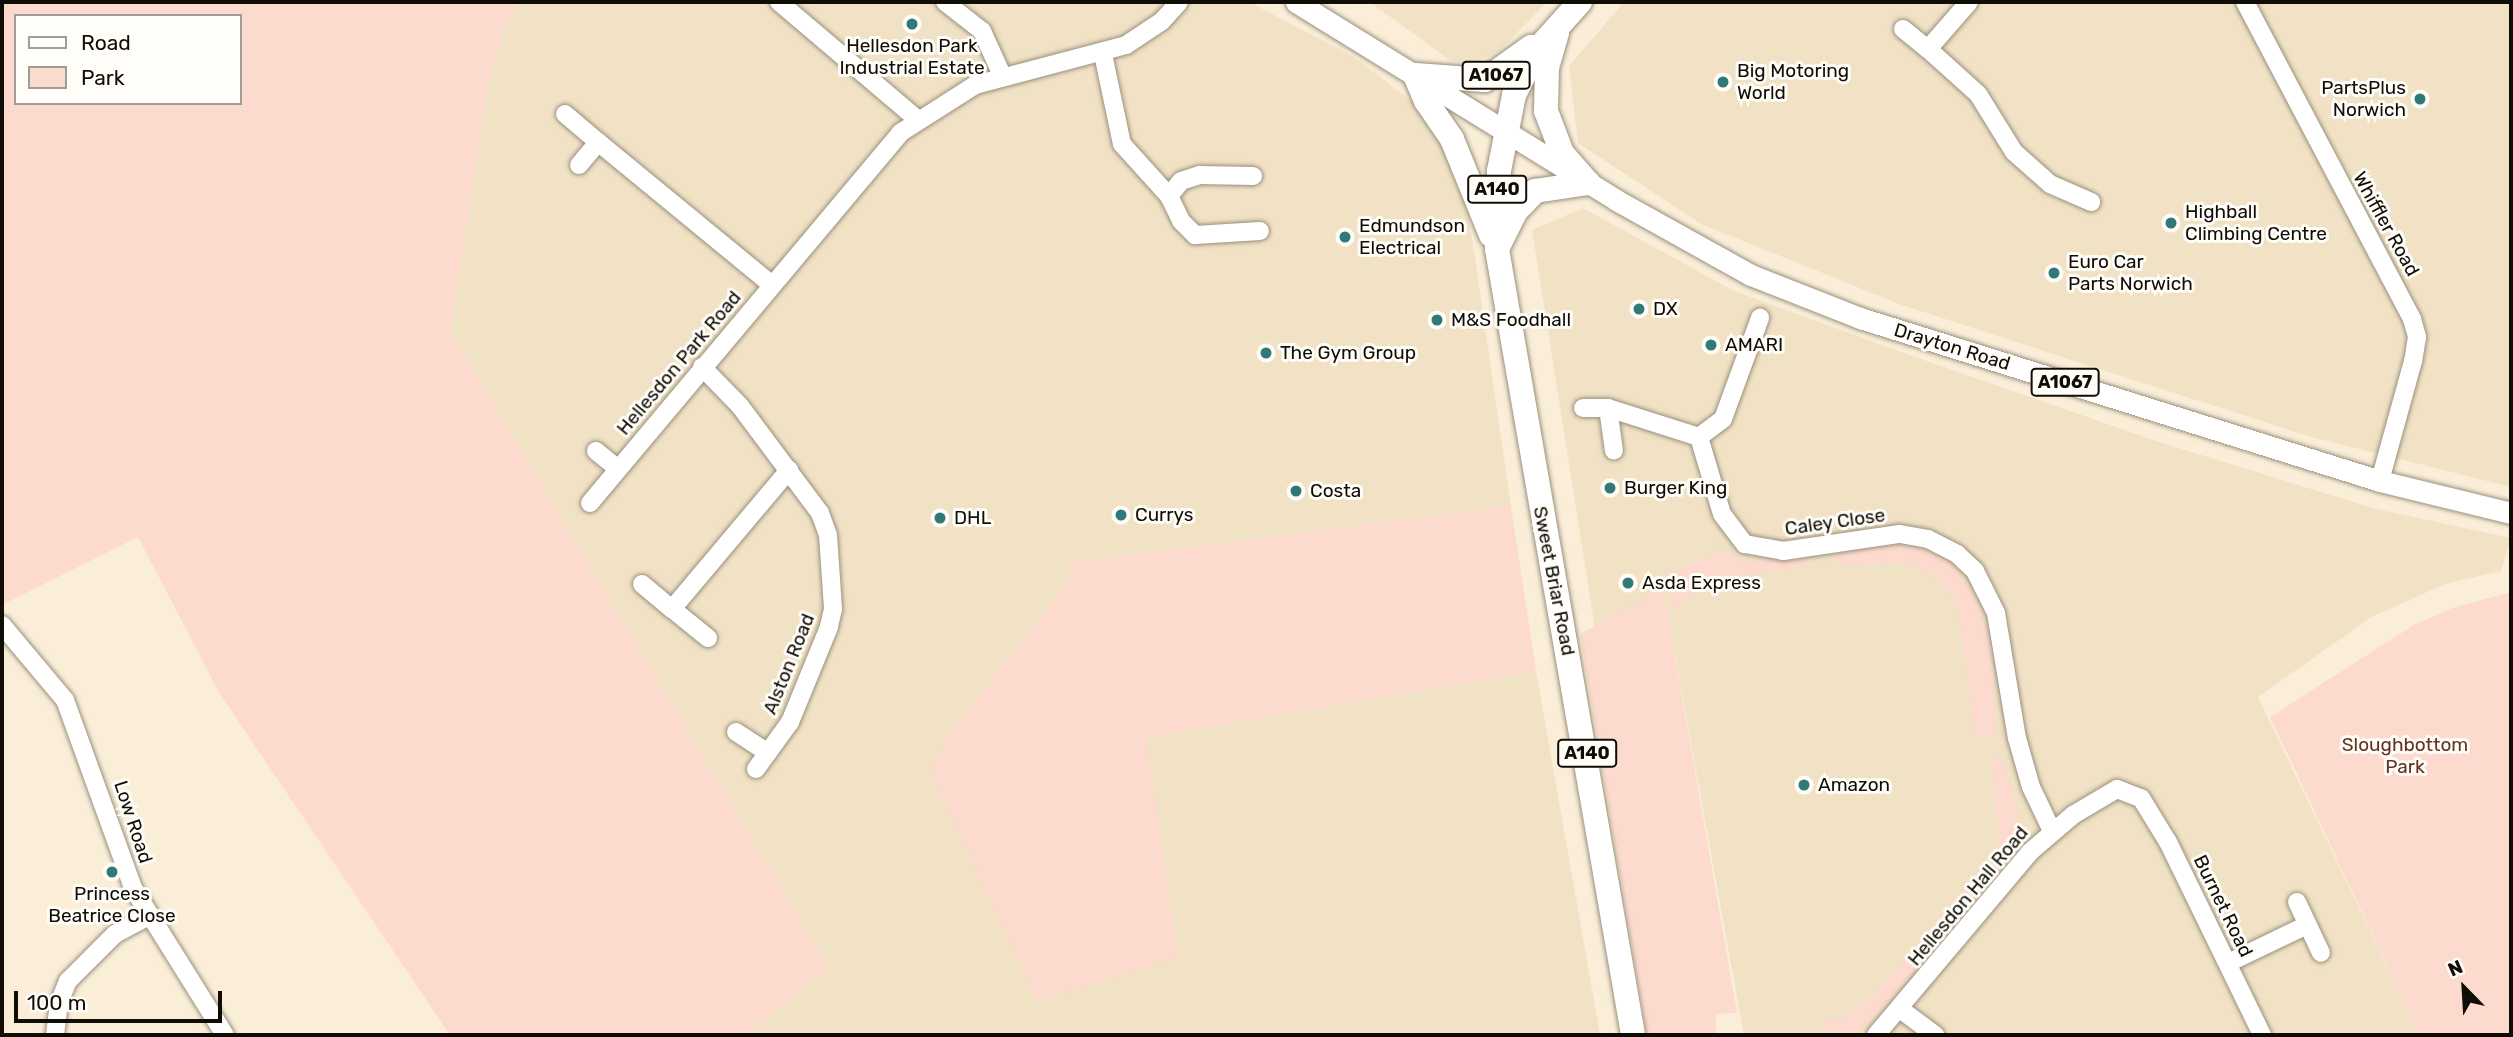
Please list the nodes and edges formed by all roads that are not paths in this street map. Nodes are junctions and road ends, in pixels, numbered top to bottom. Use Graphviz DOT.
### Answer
graph roads {
  1 [pos="779,2"];
  2 [pos="945,2"];
  3 [pos="1179,2"];
  4 [pos="1296,2"];
  5 [pos="1580,2"];
  6 [pos="1969,2"];
  7 [pos="2245,2"];
  8 [pos="1560,23"];
  9 [pos="1903,29"];
  10 [pos="1928,49"];
  11 [pos="1103,54"];
  12 [pos="1002,75"];
  13 [pos="1415,75"];
  14 [pos="565,114"];
  15 [pos="917,119"];
  16 [pos="1506,129"];
  17 [pos="598,142"];
  18 [pos="579,165"];
  19 [pos="1253,176"];
  20 [pos="1588,183"];
  21 [pos="1169,196"];
  22 [pos="2091,202"];
  23 [pos="1260,231"];
  24 [pos="1497,249"];
  25 [pos="771,284"];
  26 [pos="1760,318"];
  27 [pos="702,367"];
  28 [pos="1583,408"];
  29 [pos="1608,408"];
  30 [pos="1699,437"];
  31 [pos="596,450"];
  32 [pos="1614,451"];
  33 [pos="618,469"];
  34 [pos="789,470"];
  35 [pos="2379,481"];
  36 [pos="590,503"];
  37 [pos="2511,513"];
  38 [pos="642,584"];
  39 [pos="672,609"];
  40 [pos="2,625"];
  41 [pos="708,638"];
  42 [pos="736,732"];
  43 [pos="768,754"];
  44 [pos="756,769"];
  45 [pos="2141,798"];
  46 [pos="2052,831"];
  47 [pos="2297,902"];
  48 [pos="147,917"];
  49 [pos="2307,925"];
  50 [pos="2321,953"];
  51 [pos="2228,962"];
  52 [pos="1900,1009"];
  53 [pos="1632,1034"];
  54 [pos="55,1035"];
  55 [pos="225,1035"];
  56 [pos="1876,1035"];
  57 [pos="1935,1035"];
  58 [pos="2262,1035"];
  1 -- 15 [label="street"];
  2 -- 12 [label="street"];
  3 -- 11 [label="street, Hellesdon Park Road"];
  4 -- 13 [label="main road, A1067"];
  5 -- 8 [label="highway, A140"];
  6 -- 10 [label="street"];
  7 -- 35 [label="street, Whiffler Road"];
  8 -- 13 [label="highway, A1067"];
  8 -- 16 [label="highway, A140"];
  8 -- 20 [label="highway, A140"];
  9 -- 10 [label="street"];
  10 -- 22 [label="street"];
  11 -- 12 [label="street, Hellesdon Park Road"];
  11 -- 21 [label="street"];
  12 -- 15 [label="street, Hellesdon Park Road"];
  13 -- 16 [label="main road, A1067"];
  13 -- 24 [label="highway, A140"];
  14 -- 17 [label="street, Hellesdon Park Road"];
  15 -- 25 [label="street, Hellesdon Park Road"];
  16 -- 20 [label="main road, Drayton Road / A1067"];
  16 -- 24 [label="highway, Sweet Briar Road / A140"];
  17 -- 18 [label="street"];
  17 -- 25 [label="street, Hellesdon Park Road"];
  19 -- 21 [label="street"];
  20 -- 24 [label="highway"];
  20 -- 35 [label="main road, Drayton Road / A1067"];
  21 -- 23 [label="street"];
  24 -- 53 [label="highway, Sweet Briar Road / A140"];
  25 -- 27 [label="street, Hellesdon Park Road"];
  26 -- 30 [label="street"];
  27 -- 33 [label="street, Hellesdon Park Road"];
  27 -- 34 [label="street, Alston Road"];
  28 -- 29 [label="street"];
  29 -- 30 [label="street"];
  29 -- 32 [label="street"];
  30 -- 46 [label="street, Caley Close"];
  31 -- 33 [label="street"];
  33 -- 36 [label="street, Hellesdon Park Road"];
  34 -- 39 [label="street"];
  34 -- 43 [label="street, Alston Road"];
  35 -- 37 [label="main road, Drayton Road / A1067"];
  38 -- 39 [label="street"];
  39 -- 41 [label="street"];
  40 -- 48 [label="street, Low Road"];
  42 -- 43 [label="street"];
  43 -- 44 [label="street, Alston Road"];
  45 -- 46 [label="street, Hellesdon Hall Road"];
  45 -- 51 [label="street, Burnet Road"];
  46 -- 52 [label="street, Hellesdon Hall Road"];
  47 -- 49 [label="street"];
  48 -- 54 [label="street"];
  48 -- 55 [label="street, Low Road"];
  49 -- 50 [label="street"];
  49 -- 51 [label="street"];
  51 -- 58 [label="street, Burnet Road"];
  52 -- 56 [label="street, Hellesdon Hall Road"];
  52 -- 57 [label="street"];
}
